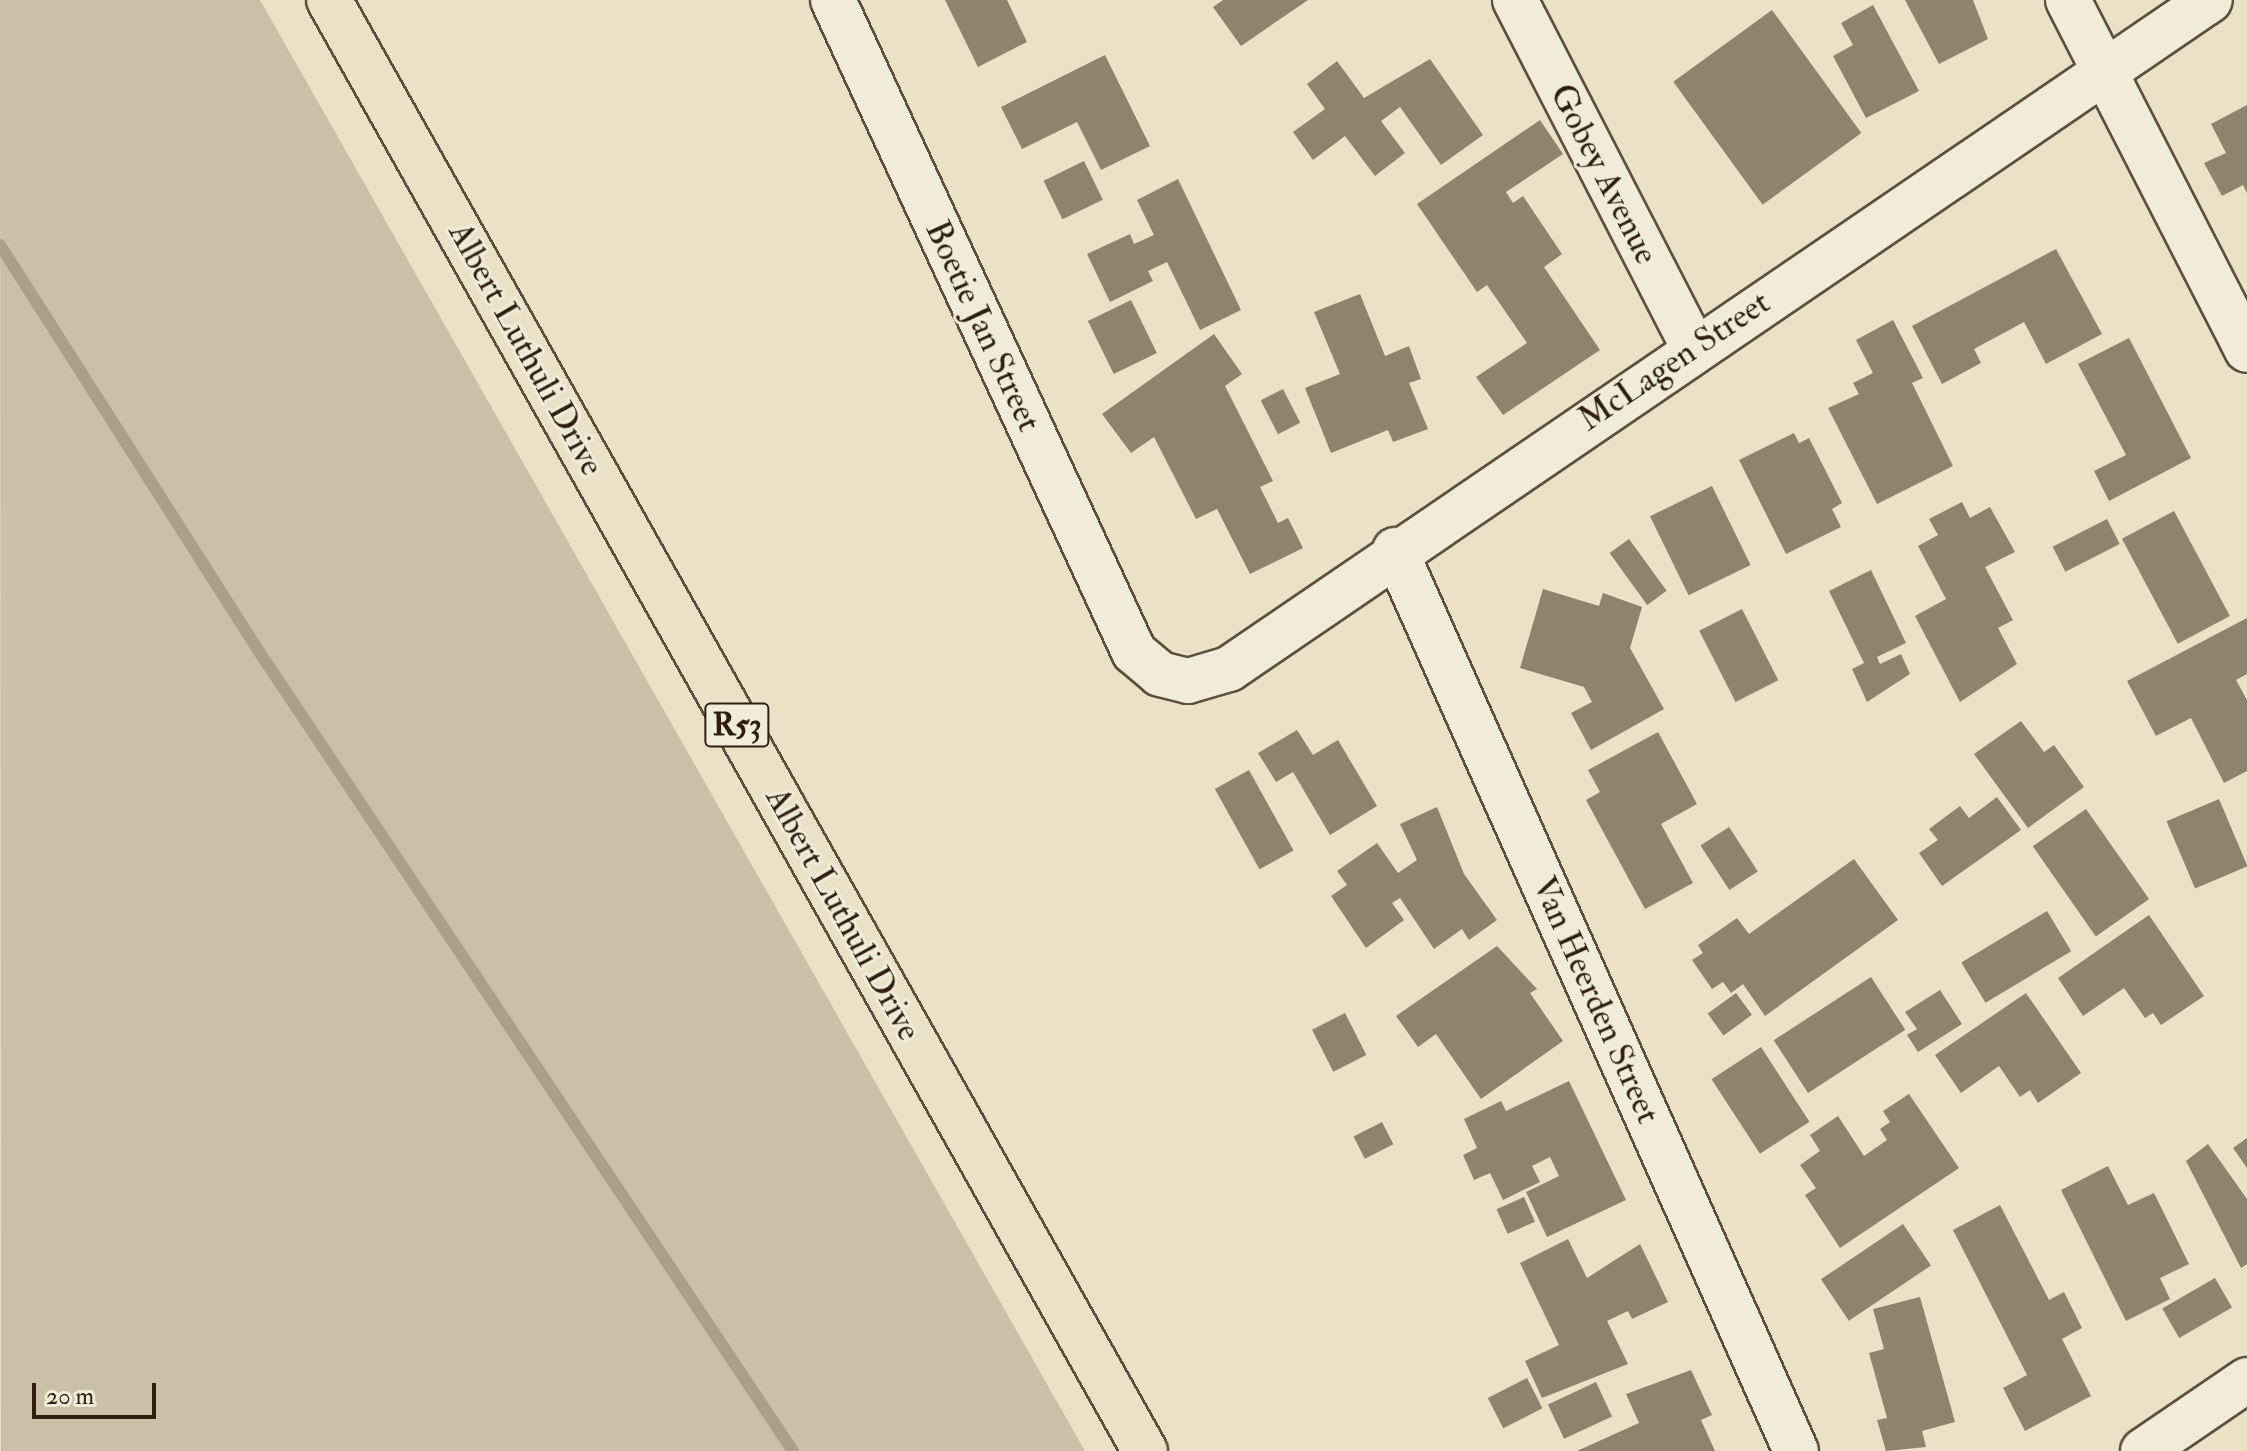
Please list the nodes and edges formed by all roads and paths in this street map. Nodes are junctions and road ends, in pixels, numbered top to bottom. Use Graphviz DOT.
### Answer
graph roads {
  1 [pos="833,0"];
  2 [pos="1515,0"];
  3 [pos="2068,0"];
  4 [pos="2210,0"];
  5 [pos="332,4"];
  6 [pos="2104,69"];
  7 [pos="1693,347"];
  8 [pos="2247,350"];
  9 [pos="1395,550"];
  10 [pos="1134,652"];
  11 [pos="2247,1380"];
  12 [pos="1145,1451"];
  13 [pos="1796,1451"];
  14 [pos="2143,1451"];
  1 -- 10 [label="street, Boetie Jan Street"];
  2 -- 7 [label="street, Gobey Avenue"];
  3 -- 6 [label="street"];
  4 -- 6 [label="street, McLagen Street"];
  5 -- 12 [label="main road, Albert Luthuli Drive / R53"];
  6 -- 7 [label="street, McLagen Street"];
  6 -- 8 [label="street"];
  7 -- 9 [label="street, McLagen Street"];
  9 -- 10 [label="street, McLagen Street"];
  9 -- 13 [label="street, Van Heerden Street"];
  11 -- 14 [label="street"];
}
